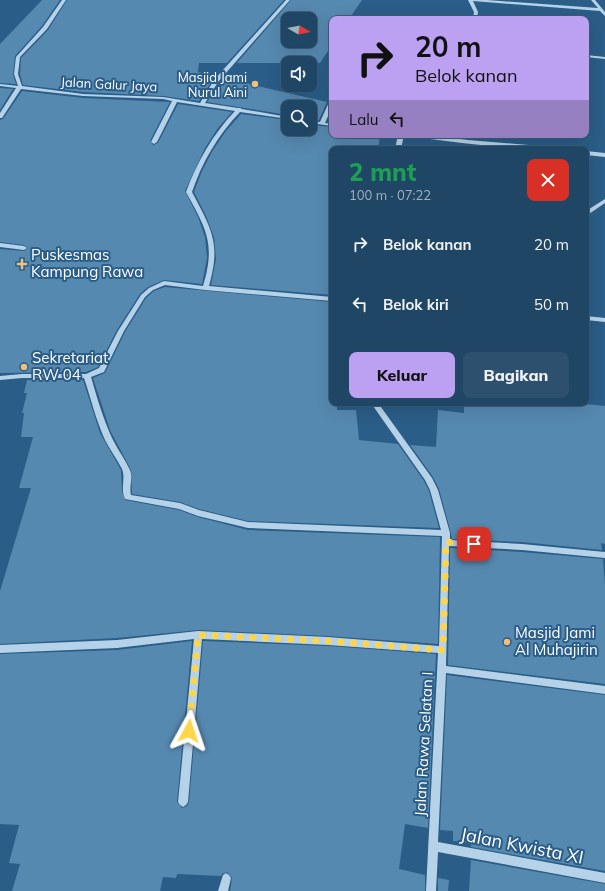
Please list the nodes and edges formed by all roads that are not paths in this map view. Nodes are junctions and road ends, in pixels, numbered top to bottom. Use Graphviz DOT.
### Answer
graph roads {
  1 [pos="64,0"];
  2 [pos="288,0"];
  3 [pos="470,0"];
  4 [pos="593,0"];
  5 [pos="601,10"];
  6 [pos="605,15"];
  7 [pos="475,16"];
  8 [pos="589,56"];
  9 [pos="605,58"];
  10 [pos="0,85"];
  11 [pos="20,86"];
  12 [pos="175,100"];
  13 [pos="202,104"];
  14 [pos="329,108"];
  15 [pos="240,109"];
  16 [pos="0,117"];
  17 [pos="281,117"];
  18 [pos="317,123"];
  19 [pos="322,124"];
  20 [pos="329,125"];
  21 [pos="437,138"];
  22 [pos="468,138"];
  23 [pos="154,142"];
  24 [pos="468,142"];
  25 [pos="516,146"];
  26 [pos="589,153"];
  27 [pos="605,155"];
  28 [pos="605,201"];
  29 [pos="589,212"];
  30 [pos="0,245"];
  31 [pos="24,248"];
  32 [pos="205,288"];
  33 [pos="329,299"];
  34 [pos="589,318"];
  35 [pos="605,320"];
  36 [pos="87,376"];
  37 [pos="0,380"];
  38 [pos="376,406"];
  39 [pos="446,533"];
  40 [pos="446,542"];
  41 [pos="605,555"];
  42 [pos="198,635"];
  43 [pos="0,649"];
  44 [pos="443,650"];
  45 [pos="442,670"];
  46 [pos="605,690"];
  47 [pos="183,802"];
  48 [pos="433,846"];
  49 [pos="226,878"];
  50 [pos="605,878"];
  51 [pos="223,891"];
  52 [pos="431,891"];
  1 -- 11 [label="street"];
  2 -- 13 [label="street"];
  3 -- 5 [label="street"];
  3 -- 7 [label="street"];
  4 -- 5 [label="street"];
  5 -- 6 [label="street"];
  8 -- 9 [label="street"];
  10 -- 11 [label="street, Jalan Galur Jaya"];
  11 -- 12 [label="street, Jalan Galur Jaya"];
  11 -- 16 [label="street"];
  12 -- 13 [label="street, Jalan Galur Jaya"];
  12 -- 23 [label="street"];
  13 -- 15 [label="street, Jalan Galur Jaya"];
  14 -- 19 [label="street"];
  15 -- 17 [label="street, Jalan Galur Jaya"];
  15 -- 32 [label="street"];
  18 -- 19 [label="street"];
  19 -- 20 [label="street"];
  21 -- 24 [label="street"];
  22 -- 24 [label="street"];
  24 -- 25 [label="street"];
  26 -- 27 [label="street"];
  28 -- 29 [label="street"];
  30 -- 31 [label="street"];
  32 -- 33 [label="street"];
  32 -- 36 [label="street"];
  34 -- 35 [label="street"];
  36 -- 37 [label="street"];
  36 -- 39 [label="street"];
  38 -- 39 [label="street, Jalan Rawa Selatan I"];
  39 -- 40 [label="street, Jalan Rawa Selatan I"];
  40 -- 41 [label="street"];
  40 -- 44 [label="street, Jalan Rawa Selatan I"];
  42 -- 43 [label="street"];
  42 -- 44 [label="street"];
  42 -- 47 [label="street"];
  44 -- 45 [label="street, Jalan Rawa Selatan I"];
  45 -- 46 [label="street"];
  45 -- 48 [label="street, Jalan Rawa Selatan I"];
  48 -- 50 [label="street, Jalan Kwista XI"];
  48 -- 52 [label="street, Jalan Rawa Selatan I"];
  49 -- 51 [label="street"];
}
